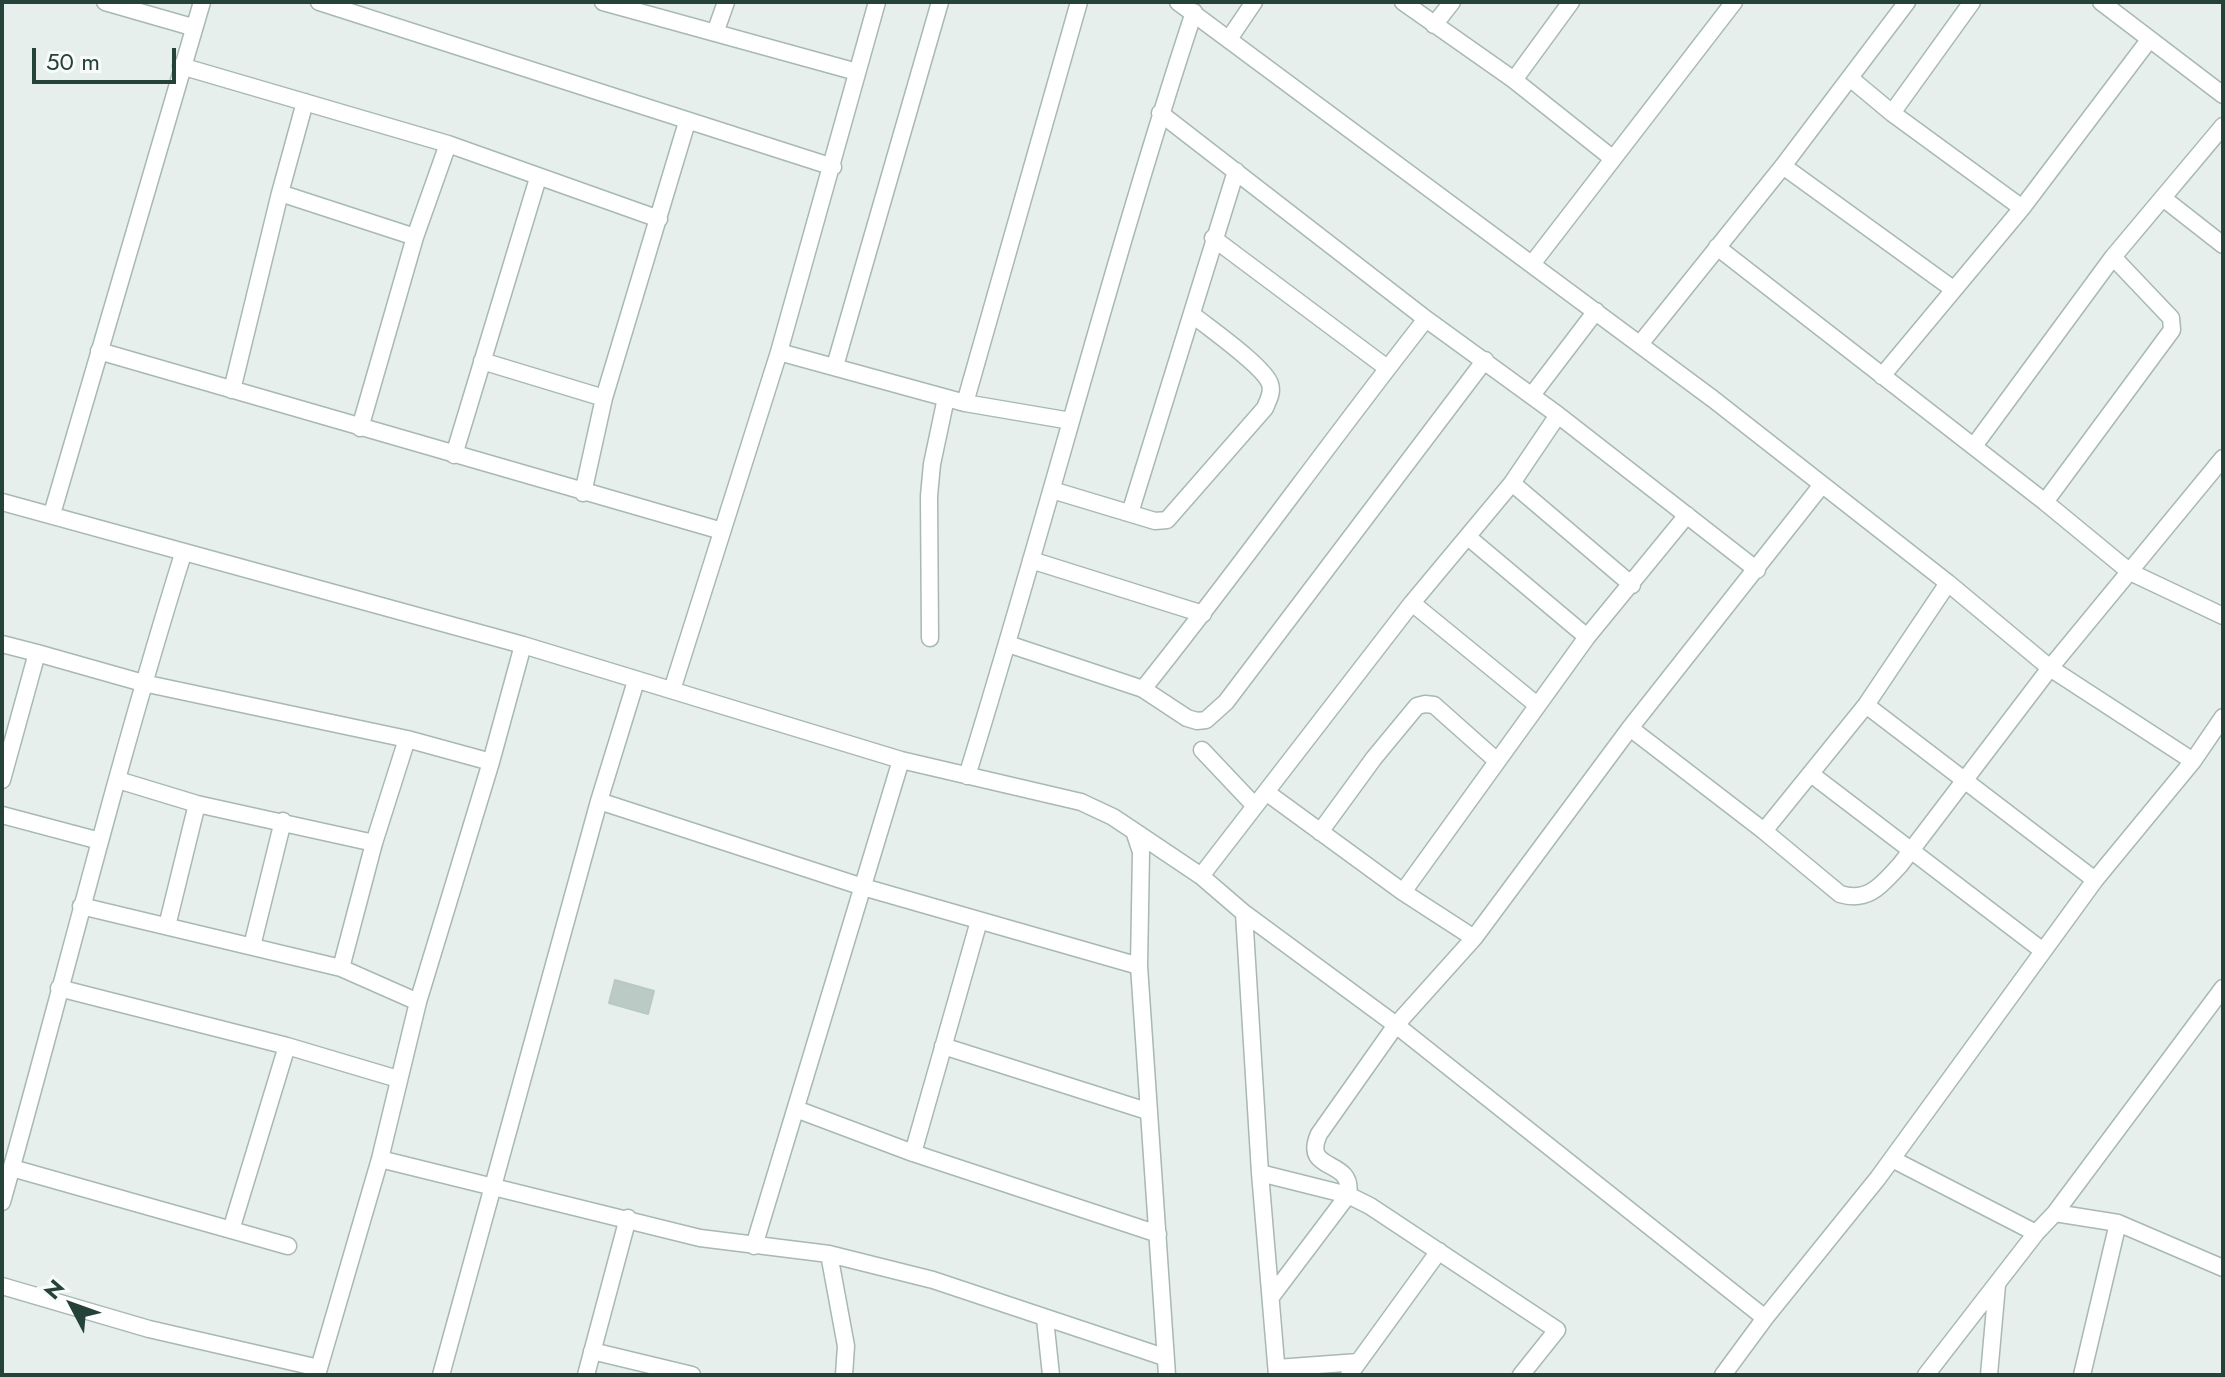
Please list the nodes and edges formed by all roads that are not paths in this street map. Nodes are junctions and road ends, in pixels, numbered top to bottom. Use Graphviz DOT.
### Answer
graph roads {
  1 [pos="107,2"];
  2 [pos="202,2"];
  3 [pos="603,2"];
  4 [pos="726,2"];
  5 [pos="877,2"];
  6 [pos="940,2"];
  7 [pos="1079,2"];
  8 [pos="1178,2"];
  9 [pos="1254,2"];
  10 [pos="1403,2"];
  11 [pos="1452,2"];
  12 [pos="1571,2"];
  13 [pos="1734,2"];
  14 [pos="1907,2"];
  15 [pos="1972,2"];
  16 [pos="2101,2"];
  17 [pos="327,3"];
  18 [pos="1194,12"];
  19 [pos="1434,25"];
  20 [pos="192,27"];
  21 [pos="715,33"];
  22 [pos="1229,39"];
  23 [pos="2149,40"];
  24 [pos="181,66"];
  25 [pos="857,72"];
  26 [pos="1850,78"];
  27 [pos="1514,80"];
  28 [pos="2223,95"];
  29 [pos="305,102"];
  30 [pos="1160,113"];
  31 [pos="1892,113"];
  32 [pos="687,122"];
  33 [pos="2223,126"];
  34 [pos="448,144"];
  35 [pos="1612,158"];
  36 [pos="1783,166"];
  37 [pos="833,167"];
  38 [pos="1236,171"];
  39 [pos="538,178"];
  40 [pos="280,193"];
  41 [pos="2163,198"];
  42 [pos="2022,208"];
  43 [pos="659,219"];
  44 [pos="415,237"];
  45 [pos="1213,238"];
  46 [pos="2223,245"];
  47 [pos="1717,247"];
  48 [pos="2113,257"];
  49 [pos="1532,264"];
  50 [pos="1953,289"];
  51 [pos="1596,311"];
  52 [pos="1193,315"];
  53 [pos="1426,319"];
  54 [pos="1640,344"];
  55 [pos="99,351"];
  56 [pos="779,352"];
  57 [pos="1485,360"];
  58 [pos="482,361"];
  59 [pos="835,366"];
  60 [pos="1387,368"];
  61 [pos="1882,376"];
  62 [pos="232,390"];
  63 [pos="1532,395"];
  64 [pos="604,398"];
  65 [pos="946,398"];
  66 [pos="965,403"];
  67 [pos="1558,415"];
  68 [pos="1071,421"];
  69 [pos="360,428"];
  70 [pos="1974,446"];
  71 [pos="454,455"];
  72 [pos="2223,458"];
  73 [pos="2215,479"];
  74 [pos="1512,483"];
  75 [pos="1821,486"];
  76 [pos="1052,490"];
  77 [pos="583,493"];
  78 [pos="2,502"];
  79 [pos="2045,502"];
  80 [pos="1130,513"];
  81 [pos="52,514"];
  82 [pos="1687,515"];
  83 [pos="722,531"];
  84 [pos="1468,537"];
  85 [pos="183,554"];
  86 [pos="1031,560"];
  87 [pos="1757,570"];
  88 [pos="2130,572"];
  89 [pos="1948,583"];
  90 [pos="1632,585"];
  91 [pos="1412,603"];
  92 [pos="1203,614"];
  93 [pos="2223,616"];
  94 [pos="1587,637"];
  95 [pos="930,638"];
  96 [pos="2,644"];
  97 [pos="1008,644"];
  98 [pos="523,645"];
  99 [pos="37,653"];
  100 [pos="2050,668"];
  101 [pos="636,681"];
  102 [pos="143,683"];
  103 [pos="1143,689"];
  104 [pos="672,690"];
  105 [pos="1537,705"];
  106 [pos="1866,705"];
  107 [pos="2223,717"];
  108 [pos="1630,728"];
  109 [pos="407,739"];
  110 [pos="1202,750"];
  111 [pos="901,760"];
  112 [pos="1497,761"];
  113 [pos="2193,761"];
  114 [pos="491,762"];
  115 [pos="1811,774"];
  116 [pos="967,776"];
  117 [pos="2,780"];
  118 [pos="118,780"];
  119 [pos="1964,780"];
  120 [pos="1260,799"];
  121 [pos="599,801"];
  122 [pos="197,804"];
  123 [pos="2,815"];
  124 [pos="283,821"];
  125 [pos="1134,831"];
  126 [pos="1764,831"];
  127 [pos="1320,832"];
  128 [pos="100,841"];
  129 [pos="374,843"];
  130 [pos="1910,851"];
  131 [pos="1201,876"];
  132 [pos="2095,880"];
  133 [pos="863,887"];
  134 [pos="1403,892"];
  135 [pos="81,906"];
  136 [pos="1244,913"];
  137 [pos="979,921"];
  138 [pos="167,926"];
  139 [pos="1474,938"];
  140 [pos="252,946"];
  141 [pos="2043,951"];
  142 [pos="1139,966"];
  143 [pos="341,968"];
  144 [pos="59,988"];
  145 [pos="2223,988"];
  146 [pos="418,1002"];
  147 [pos="1396,1025"];
  148 [pos="287,1046"];
  149 [pos="943,1046"];
  150 [pos="398,1079"];
  151 [pos="796,1109"];
  152 [pos="1147,1111"];
  153 [pos="913,1153"];
  154 [pos="380,1159"];
  155 [pos="1892,1159"];
  156 [pos="12,1168"];
  157 [pos="1260,1173"];
  158 [pos="491,1188"];
  159 [pos="1348,1195"];
  160 [pos="2,1202"];
  161 [pos="2055,1213"];
  162 [pos="628,1218"];
  163 [pos="2118,1223"];
  164 [pos="231,1230"];
  165 [pos="2036,1233"];
  166 [pos="1158,1234"];
  167 [pos="288,1246"];
  168 [pos="754,1246"];
  169 [pos="1439,1251"];
  170 [pos="829,1254"];
  171 [pos="2223,1268"];
  172 [pos="1997,1284"];
  173 [pos="2,1286"];
  174 [pos="1271,1297"];
  175 [pos="1765,1318"];
  176 [pos="1045,1319"];
  177 [pos="592,1351"];
  178 [pos="1164,1357"];
  179 [pos="1354,1369"];
  180 [pos="1277,1371"];
  181 [pos="318,1372"];
  182 [pos="441,1375"];
  183 [pos="586,1375"];
  184 [pos="692,1375"];
  185 [pos="844,1375"];
  186 [pos="1051,1375"];
  187 [pos="1167,1375"];
  188 [pos="1521,1375"];
  189 [pos="1723,1375"];
  190 [pos="1926,1375"];
  191 [pos="1989,1375"];
  192 [pos="2082,1375"];
  1 -- 20 [label="street"];
  2 -- 20 [label="street"];
  3 -- 21 [label="street"];
  4 -- 21 [label="street"];
  5 -- 25 [label="street"];
  6 -- 59 [label="street"];
  7 -- 66 [label="street"];
  8 -- 18 [label="street"];
  9 -- 22 [label="street"];
  10 -- 19 [label="street"];
  11 -- 19 [label="street"];
  12 -- 27 [label="street"];
  13 -- 35 [label="street"];
  14 -- 26 [label="street"];
  15 -- 31 [label="street"];
  16 -- 23 [label="street"];
  17 -- 32 [label="street"];
  18 -- 22 [label="street"];
  18 -- 30 [label="street"];
  19 -- 27 [label="street"];
  20 -- 24 [label="street"];
  21 -- 25 [label="street"];
  22 -- 49 [label="street"];
  23 -- 28 [label="street"];
  23 -- 42 [label="street"];
  24 -- 29 [label="street"];
  24 -- 55 [label="street"];
  25 -- 37 [label="street"];
  26 -- 31 [label="street"];
  26 -- 36 [label="street"];
  27 -- 35 [label="street"];
  29 -- 34 [label="street"];
  29 -- 40 [label="street"];
  30 -- 38 [label="street"];
  30 -- 68 [label="street"];
  31 -- 42 [label="street"];
  32 -- 37 [label="street"];
  32 -- 43 [label="street"];
  33 -- 41 [label="street"];
  34 -- 39 [label="street"];
  34 -- 44 [label="street"];
  35 -- 49 [label="street"];
  36 -- 47 [label="street"];
  36 -- 50 [label="street"];
  37 -- 56 [label="street"];
  38 -- 45 [label="street"];
  38 -- 53 [label="street"];
  39 -- 43 [label="street"];
  39 -- 58 [label="street"];
  40 -- 44 [label="street"];
  40 -- 62 [label="street"];
  41 -- 46 [label="street"];
  41 -- 48 [label="street"];
  42 -- 50 [label="street"];
  43 -- 64 [label="street"];
  44 -- 69 [label="street"];
  45 -- 52 [label="street"];
  45 -- 60 [label="street"];
  47 -- 54 [label="street"];
  47 -- 61 [label="street"];
  48 -- 70 [label="street"];
  48 -- 79 [label="street"];
  49 -- 51 [label="street"];
  50 -- 61 [label="street"];
  51 -- 54 [label="street"];
  51 -- 63 [label="street"];
  52 -- 80 [label="street"];
  52 -- 80 [label="street"];
  53 -- 57 [label="street"];
  53 -- 60 [label="street"];
  54 -- 75 [label="street"];
  55 -- 62 [label="street"];
  55 -- 81 [label="street"];
  56 -- 59 [label="street"];
  56 -- 83 [label="street"];
  57 -- 63 [label="street"];
  57 -- 103 [label="street"];
  58 -- 64 [label="street"];
  58 -- 71 [label="street"];
  59 -- 65 [label="street"];
  60 -- 92 [label="street"];
  61 -- 70 [label="street"];
  62 -- 69 [label="street"];
  63 -- 67 [label="street"];
  64 -- 77 [label="street"];
  65 -- 66 [label="street"];
  65 -- 95 [label="street"];
  66 -- 68 [label="street"];
  67 -- 74 [label="street"];
  67 -- 82 [label="street"];
  68 -- 76 [label="street"];
  69 -- 71 [label="street"];
  70 -- 79 [label="street"];
  71 -- 77 [label="street"];
  72 -- 73 [label="street"];
  73 -- 88 [label="street"];
  74 -- 84 [label="street"];
  74 -- 90 [label="street"];
  75 -- 87 [label="street"];
  75 -- 89 [label="street"];
  76 -- 80 [label="street"];
  76 -- 86 [label="street"];
  77 -- 83 [label="street"];
  78 -- 81 [label="street"];
  79 -- 88 [label="street"];
  81 -- 85 [label="street"];
  82 -- 87 [label="street"];
  82 -- 90 [label="street"];
  83 -- 104 [label="street"];
  84 -- 91 [label="street"];
  84 -- 94 [label="street"];
  85 -- 98 [label="street"];
  85 -- 102 [label="street"];
  86 -- 92 [label="street"];
  86 -- 97 [label="street"];
  87 -- 108 [label="street"];
  88 -- 93 [label="street"];
  88 -- 100 [label="street"];
  89 -- 100 [label="street"];
  89 -- 106 [label="street"];
  90 -- 94 [label="street"];
  91 -- 105 [label="street"];
  91 -- 120 [label="street"];
  92 -- 103 [label="street"];
  94 -- 105 [label="street"];
  96 -- 99 [label="street"];
  97 -- 103 [label="street"];
  97 -- 116 [label="street"];
  98 -- 101 [label="street"];
  98 -- 114 [label="street"];
  99 -- 102 [label="street"];
  99 -- 117 [label="street"];
  100 -- 113 [label="street"];
  100 -- 119 [label="street"];
  101 -- 104 [label="street"];
  101 -- 121 [label="street"];
  102 -- 109 [label="street"];
  102 -- 118 [label="street"];
  104 -- 111 [label="street"];
  105 -- 112 [label="street"];
  106 -- 115 [label="street"];
  106 -- 119 [label="street"];
  107 -- 113 [label="street"];
  108 -- 126 [label="street"];
  108 -- 139 [label="street"];
  109 -- 114 [label="street"];
  109 -- 129 [label="street"];
  110 -- 120 [label="street"];
  111 -- 116 [label="street"];
  111 -- 133 [label="street"];
  112 -- 127 [label="street"];
  112 -- 134 [label="street"];
  113 -- 132 [label="street"];
  114 -- 146 [label="street"];
  115 -- 126 [label="street"];
  115 -- 130 [label="street"];
  116 -- 125 [label="street"];
  118 -- 122 [label="street"];
  118 -- 128 [label="street"];
  119 -- 130 [label="street"];
  119 -- 132 [label="street"];
  120 -- 127 [label="street"];
  120 -- 131 [label="street"];
  121 -- 133 [label="street"];
  121 -- 158 [label="street"];
  122 -- 124 [label="street"];
  122 -- 138 [label="street"];
  123 -- 128 [label="street"];
  124 -- 129 [label="street"];
  124 -- 140 [label="street"];
  125 -- 131 [label="street"];
  125 -- 142 [label="street"];
  126 -- 130 [label="street"];
  127 -- 134 [label="street"];
  128 -- 135 [label="street"];
  129 -- 143 [label="street"];
  130 -- 141 [label="street"];
  131 -- 136 [label="street"];
  132 -- 141 [label="street"];
  133 -- 137 [label="street"];
  133 -- 151 [label="street"];
  134 -- 139 [label="street"];
  135 -- 138 [label="street"];
  135 -- 144 [label="street"];
  136 -- 147 [label="street"];
  136 -- 157 [label="street"];
  137 -- 142 [label="street"];
  137 -- 149 [label="street"];
  138 -- 140 [label="street"];
  139 -- 147 [label="street"];
  140 -- 143 [label="street"];
  141 -- 155 [label="street"];
  142 -- 152 [label="street"];
  143 -- 146 [label="street"];
  144 -- 148 [label="street"];
  144 -- 156 [label="street"];
  145 -- 161 [label="street"];
  146 -- 150 [label="street"];
  147 -- 159 [label="street"];
  147 -- 175 [label="street"];
  148 -- 150 [label="street"];
  148 -- 164 [label="street"];
  149 -- 152 [label="street"];
  149 -- 153 [label="street"];
  150 -- 154 [label="street"];
  151 -- 153 [label="street"];
  151 -- 168 [label="street"];
  152 -- 166 [label="street"];
  153 -- 166 [label="street"];
  154 -- 158 [label="street"];
  154 -- 181 [label="street"];
  155 -- 165 [label="street"];
  155 -- 175 [label="street"];
  156 -- 160 [label="street"];
  156 -- 164 [label="street"];
  157 -- 159 [label="street"];
  157 -- 174 [label="street"];
  158 -- 162 [label="street"];
  158 -- 182 [label="street"];
  159 -- 169 [label="street"];
  159 -- 174 [label="street"];
  161 -- 163 [label="street"];
  161 -- 165 [label="street"];
  162 -- 168 [label="street"];
  162 -- 177 [label="street"];
  163 -- 171 [label="street"];
  163 -- 192 [label="street"];
  164 -- 167 [label="street"];
  165 -- 172 [label="street"];
  166 -- 178 [label="street"];
  168 -- 170 [label="street"];
  169 -- 179 [label="street"];
  169 -- 188 [label="street"];
  170 -- 176 [label="street"];
  170 -- 185 [label="street"];
  172 -- 190 [label="street"];
  172 -- 191 [label="street"];
  173 -- 181 [label="street"];
  174 -- 180 [label="street"];
  175 -- 189 [label="street"];
  176 -- 178 [label="street"];
  176 -- 186 [label="street"];
  177 -- 183 [label="street"];
  177 -- 184 [label="street"];
  178 -- 187 [label="street"];
  179 -- 180 [label="street"];
}
